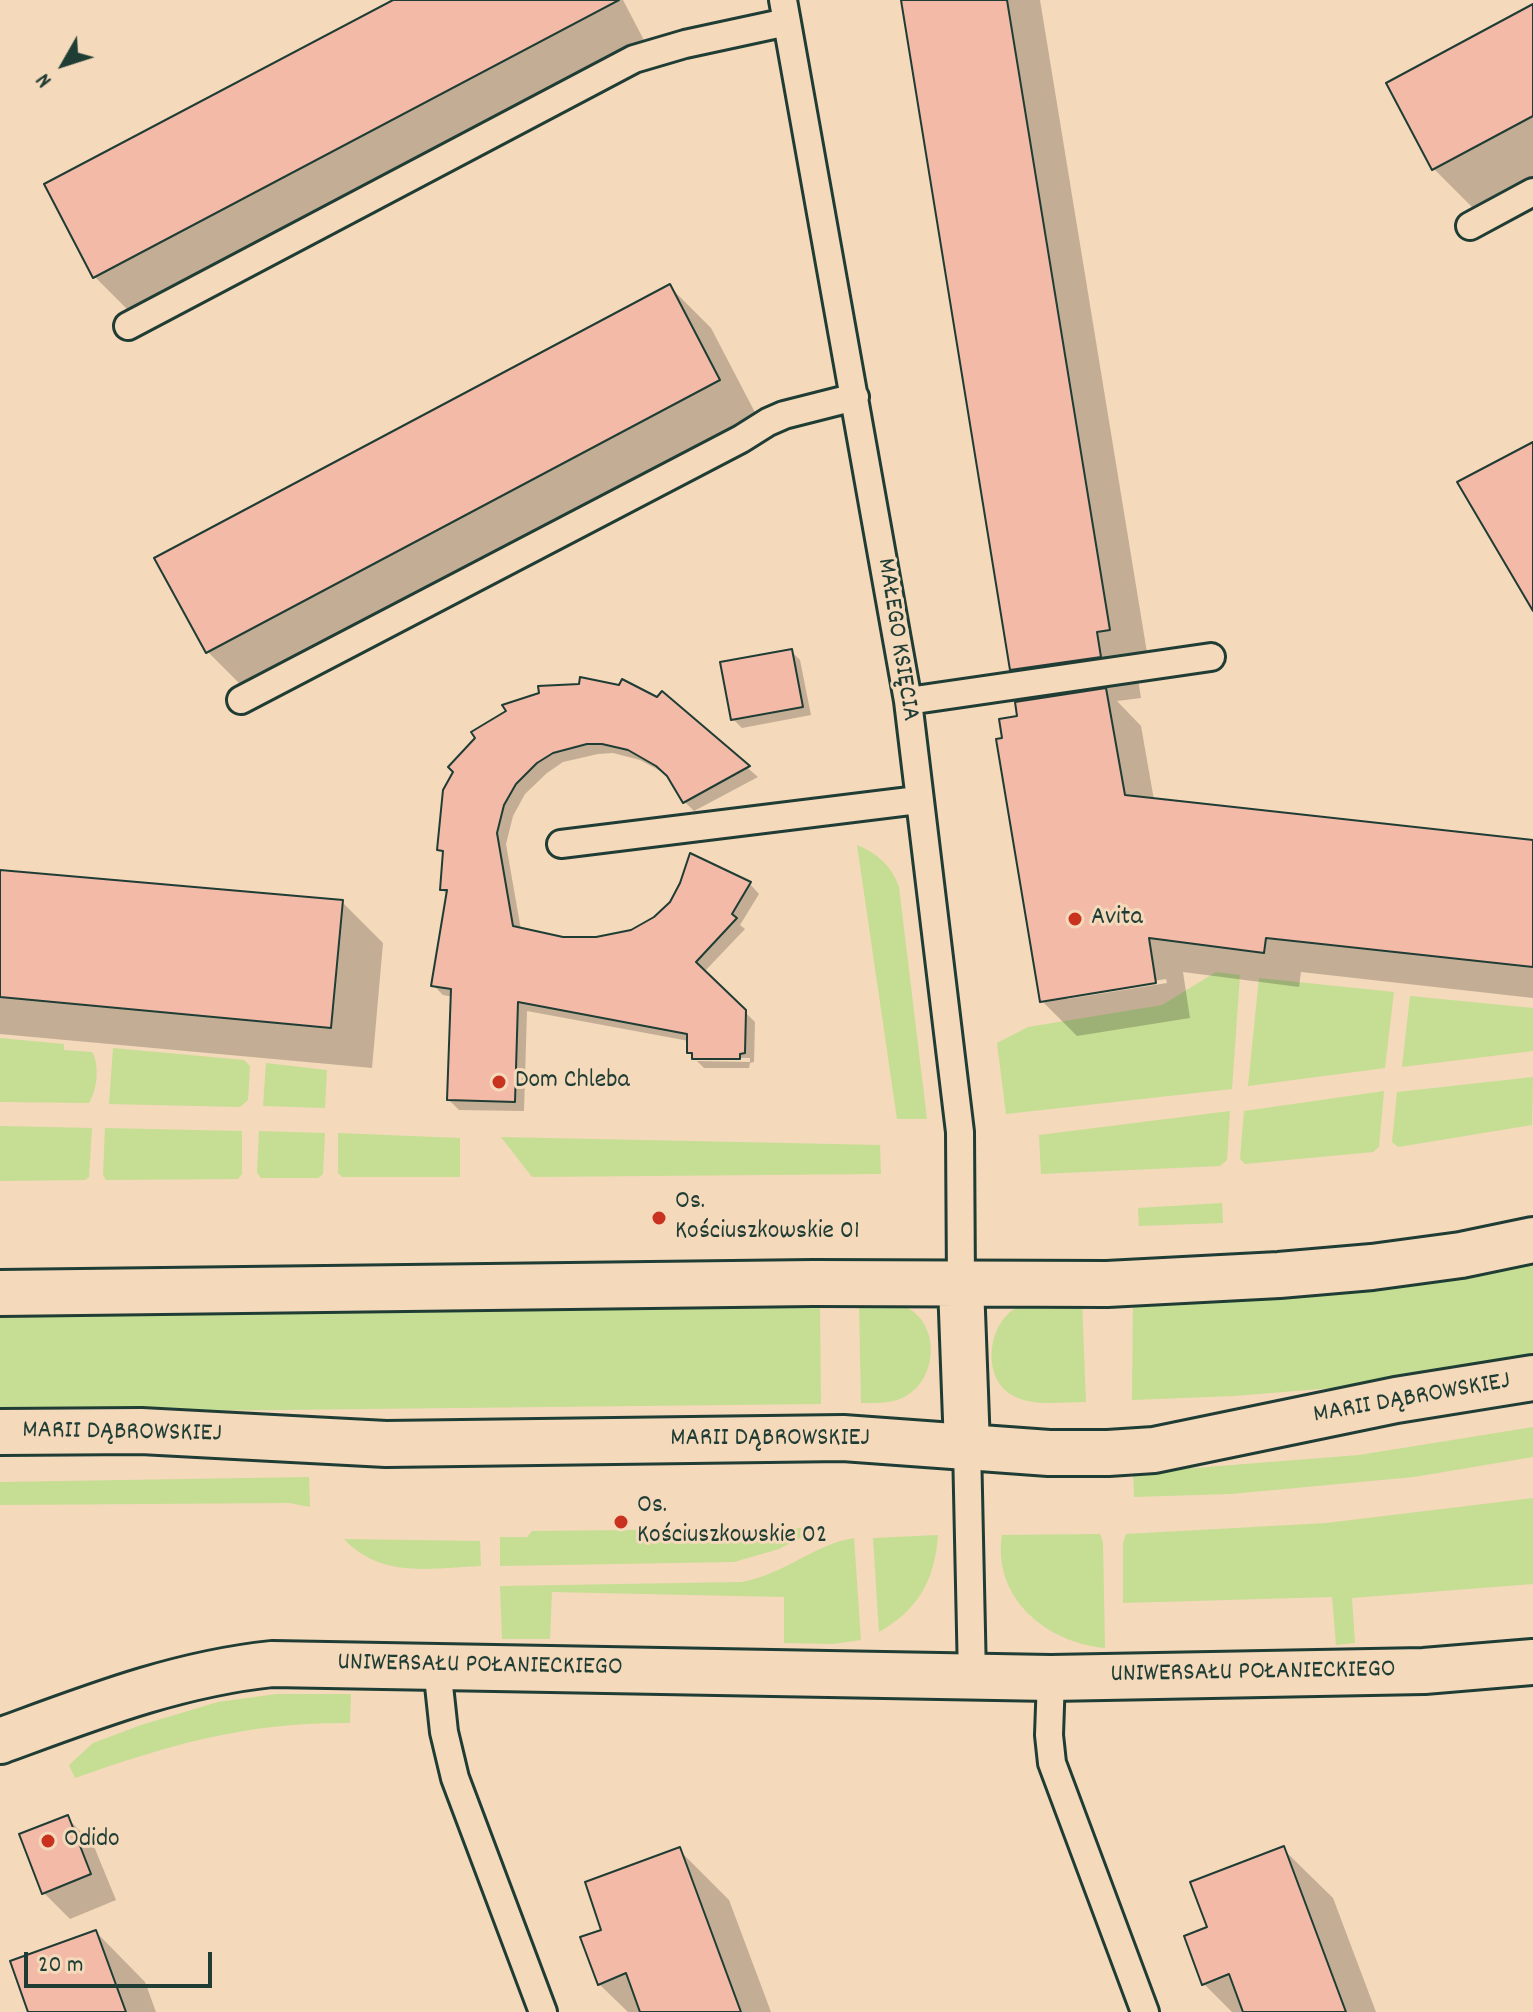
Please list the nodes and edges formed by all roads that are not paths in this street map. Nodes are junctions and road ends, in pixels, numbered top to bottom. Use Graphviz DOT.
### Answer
graph roads {
  1 [pos="785,11"];
  2 [pos="1533,192"];
  3 [pos="1470,226"];
  4 [pos="128,326"];
  5 [pos="855,397"];
  6 [pos="1211,657"];
  7 [pos="241,700"];
  8 [pos="908,701"];
  9 [pos="918,800"];
  10 [pos="561,844"];
  11 [pos="1533,1240"];
  12 [pos="961,1285"];
  13 [pos="0,1293"];
  14 [pos="1533,1378"];
  15 [pos="0,1432"];
  16 [pos="967,1446"];
  17 [pos="1533,1662"];
  18 [pos="437,1667"];
  19 [pos="972,1677"];
  20 [pos="1051,1678"];
  21 [pos="0,1741"];
  22 [pos="543,2012"];
  23 [pos="1145,2012"];
  1 -- 4 [label="lane"];
  1 -- 5 [label="lane, MAŁEGO KSIĘCIA"];
  2 -- 3 [label="lane"];
  5 -- 7 [label="lane"];
  5 -- 8 [label="lane, MAŁEGO KSIĘCIA"];
  6 -- 8 [label="lane"];
  8 -- 9 [label="lane, MAŁEGO KSIĘCIA"];
  9 -- 10 [label="lane"];
  9 -- 12 [label="lane, MAŁEGO KSIĘCIA"];
  11 -- 12 [label="street"];
  12 -- 13 [label="street"];
  12 -- 16 [label="street"];
  14 -- 16 [label="street, MARII DĄBROWSKIEJ"];
  15 -- 16 [label="street, MARII DĄBROWSKIEJ"];
  16 -- 19 [label="lane"];
  17 -- 20 [label="street, UNIWERSAŁU POŁANIECKIEGO"];
  18 -- 19 [label="street, UNIWERSAŁU POŁANIECKIEGO"];
  18 -- 21 [label="street, UNIWERSAŁU POŁANIECKIEGO"];
  18 -- 22 [label="lane"];
  19 -- 20 [label="street, UNIWERSAŁU POŁANIECKIEGO"];
  20 -- 23 [label="lane"];
}
